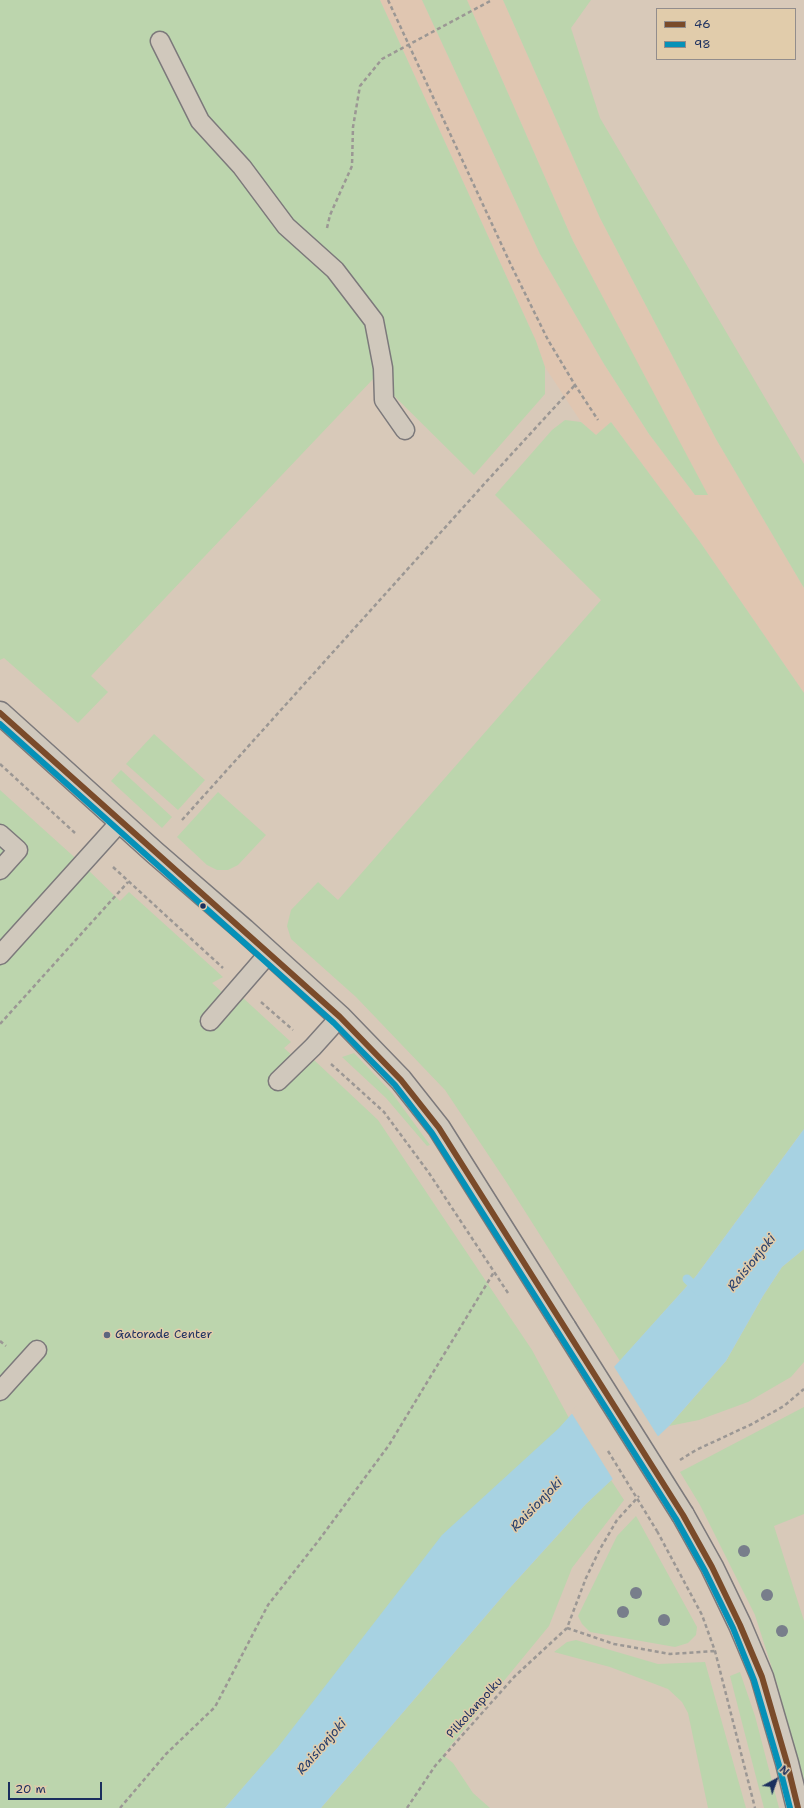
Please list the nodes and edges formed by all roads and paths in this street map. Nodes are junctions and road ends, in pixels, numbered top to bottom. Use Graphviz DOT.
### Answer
graph roads {
  1 [pos="388,0"];
  2 [pos="492,0"];
  3 [pos="160,41"];
  4 [pos="409,45"];
  5 [pos="321,258"];
  6 [pos="575,385"];
  7 [pos="598,420"];
  8 [pos="405,430"];
  9 [pos="0,713"];
  10 [pos="182,820"];
  11 [pos="120,822"];
  12 [pos="0,834"];
  13 [pos="0,870"];
  14 [pos="128,882"];
  15 [pos="269,953"];
  16 [pos="0,955"];
  17 [pos="340,1017"];
  18 [pos="210,1021"];
  19 [pos="0,1024"];
  20 [pos="278,1081"];
  21 [pos="494,1272"];
  22 [pos="37,1350"];
  23 [pos="0,1390"];
  24 [pos="657,1531"];
  25 [pos="715,1651"];
  26 [pos="120,1808"];
  27 [pos="406,1808"];
  28 [pos="756,1808"];
  29 [pos="798,1808"];
  1 -- 4 [label="path"];
  2 -- 4 [label="path"];
  3 -- 5 [label="lane"];
  4 -- 5 [label="path"];
  4 -- 6 [label="path"];
  5 -- 8 [label="lane"];
  6 -- 7 [label="path"];
  6 -- 10 [label="path"];
  9 -- 11 [label="street"];
  11 -- 15 [label="street"];
  11 -- 16 [label="lane"];
  12 -- 13 [label="lane"];
  14 -- 19 [label="path"];
  15 -- 17 [label="street"];
  15 -- 18 [label="lane"];
  17 -- 20 [label="lane"];
  17 -- 29 [label="street, bridge"];
  21 -- 26 [label="path"];
  22 -- 23 [label="lane"];
  24 -- 25 [label="path"];
  25 -- 27 [label="path, Pilkolanpolku"];
  25 -- 28 [label="path"];
}
